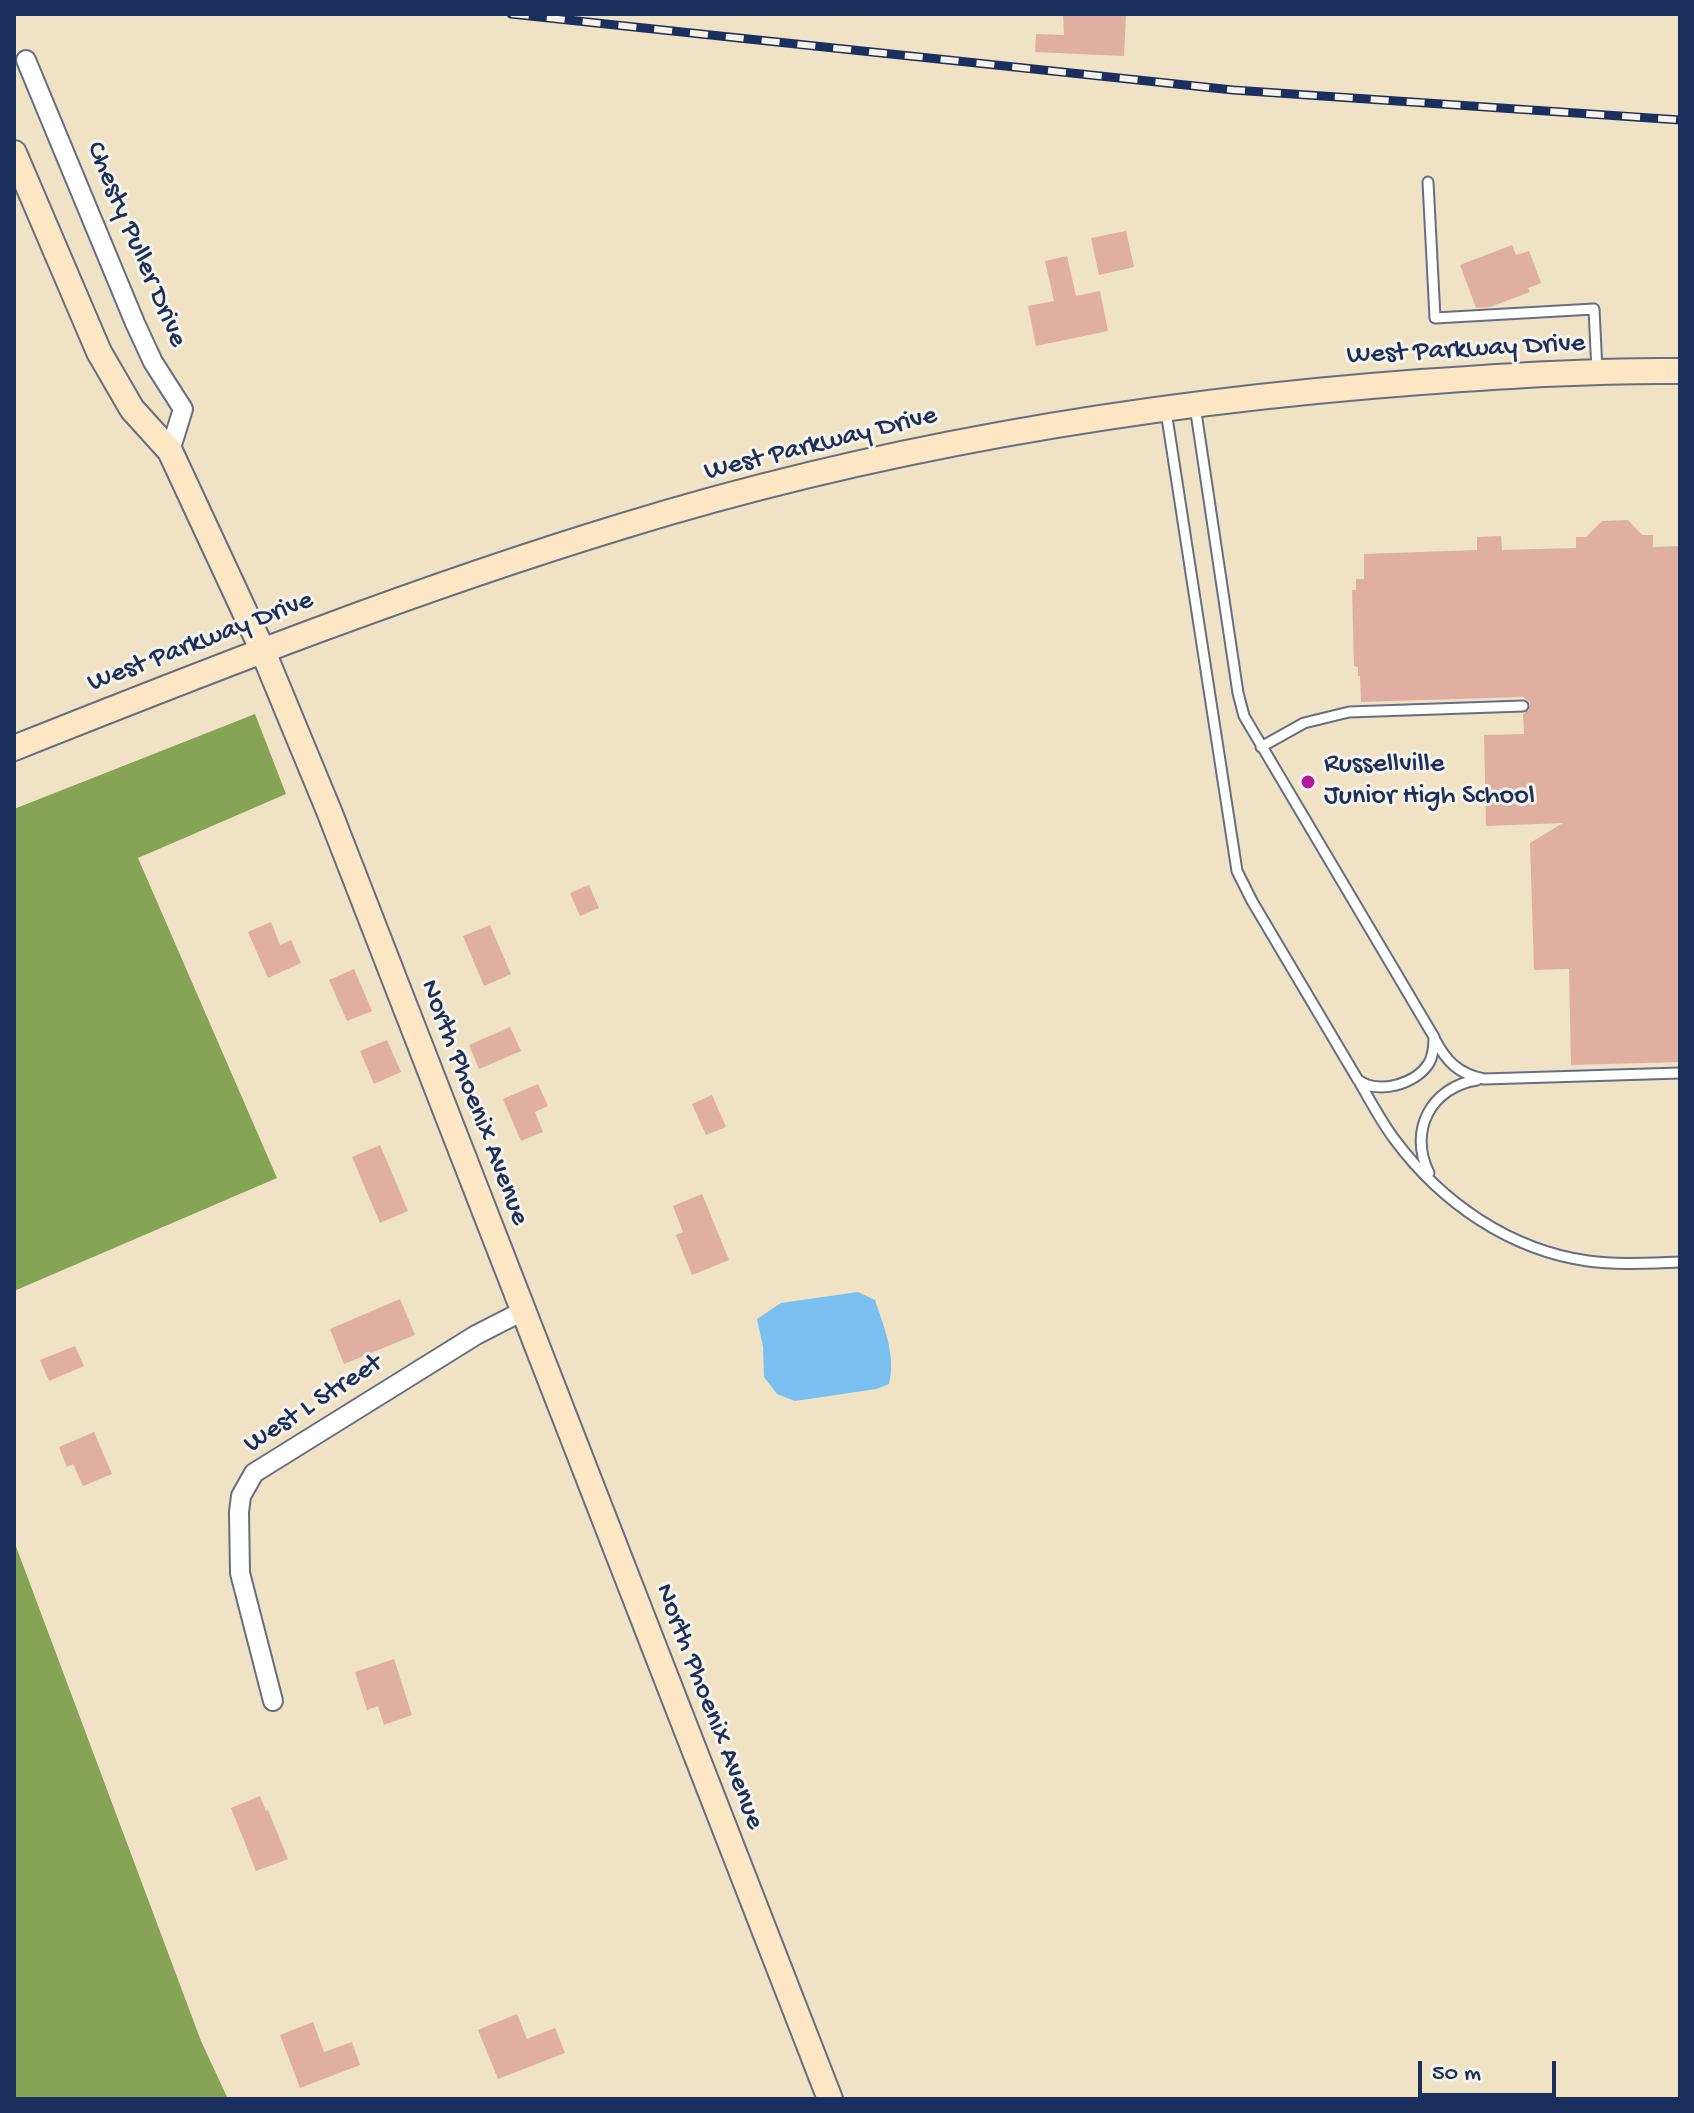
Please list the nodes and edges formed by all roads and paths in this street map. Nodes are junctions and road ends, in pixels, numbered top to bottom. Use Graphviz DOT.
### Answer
graph roads {
  1 [pos="26,60"];
  2 [pos="14,153"];
  3 [pos="1428,182"];
  4 [pos="1680,371"];
  5 [pos="1598,374"];
  6 [pos="1194,404"];
  7 [pos="1165,408"];
  8 [pos="170,451"];
  9 [pos="262,649"];
  10 [pos="1523,706"];
  11 [pos="1261,747"];
  12 [pos="14,748"];
  13 [pos="1434,1037"];
  14 [pos="1680,1073"];
  15 [pos="1484,1079"];
  16 [pos="1358,1080"];
  17 [pos="1432,1182"];
  18 [pos="1680,1262"];
  19 [pos="521,1312"];
  20 [pos="273,1701"];
  21 [pos="830,2099"];
  1 -- 8 [label="street, Chesty Puller Drive"];
  2 -- 8 [label="street, North Phoenix Avenue"];
  3 -- 5 [label="lane"];
  4 -- 5 [label="street, West Parkway Drive"];
  5 -- 6 [label="street, West Parkway Drive"];
  6 -- 7 [label="street, West Parkway Drive"];
  6 -- 11 [label="lane"];
  7 -- 9 [label="street, West Parkway Drive"];
  7 -- 16 [label="lane"];
  8 -- 9 [label="street, North Phoenix Avenue"];
  9 -- 12 [label="street, West Parkway Drive"];
  9 -- 19 [label="street, North Phoenix Avenue"];
  10 -- 11 [label="lane"];
  11 -- 13 [label="lane"];
  13 -- 15 [label="lane"];
  13 -- 16 [label="lane"];
  14 -- 15 [label="lane"];
  15 -- 17 [label="lane"];
  16 -- 17 [label="lane"];
  17 -- 18 [label="lane"];
  19 -- 20 [label="street, West L Street"];
  19 -- 21 [label="street, North Phoenix Avenue"];
}
